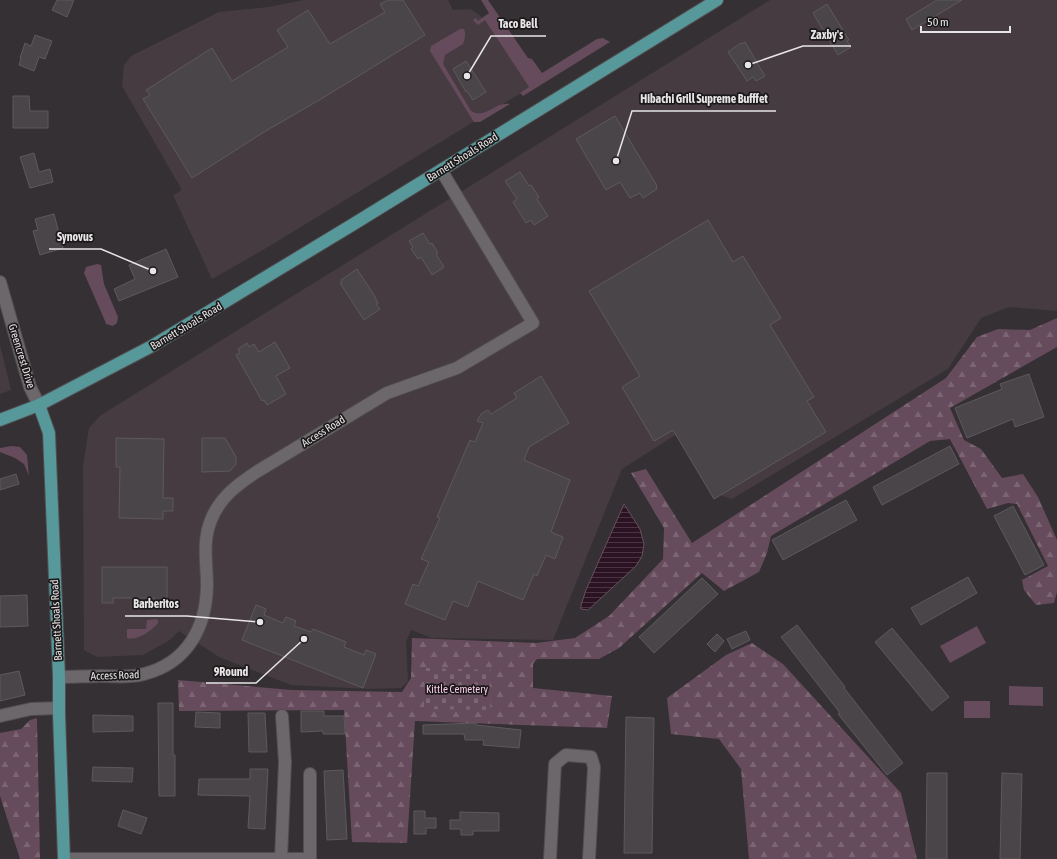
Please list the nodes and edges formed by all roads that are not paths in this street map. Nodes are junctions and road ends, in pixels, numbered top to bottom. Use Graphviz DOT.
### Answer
graph roads {
  1 [pos="717,0"];
  2 [pos="441,170"];
  3 [pos="0,282"];
  4 [pos="39,405"];
  5 [pos="0,420"];
  6 [pos="59,677"];
  7 [pos="59,708"];
  8 [pos="0,716"];
  9 [pos="282,716"];
  10 [pos="310,774"];
  11 [pos="64,859"];
  12 [pos="281,859"];
  13 [pos="309,859"];
  14 [pos="550,859"];
  15 [pos="589,859"];
  1 -- 2 [label="main road, Barnett Shoals Road"];
  2 -- 4 [label="main road, Barnett Shoals Road"];
  2 -- 6 [label="street, Access Road"];
  3 -- 4 [label="street, Greencrest Drive"];
  4 -- 5 [label="main road"];
  4 -- 6 [label="main road, Barnett Shoals Road"];
  6 -- 7 [label="main road, Barnett Shoals Road"];
  7 -- 8 [label="street"];
  7 -- 11 [label="main road, Barnett Shoals Road"];
  9 -- 12 [label="street"];
  10 -- 13 [label="street"];
  11 -- 12 [label="street"];
  12 -- 13 [label="street"];
  14 -- 15 [label="street"];
}
